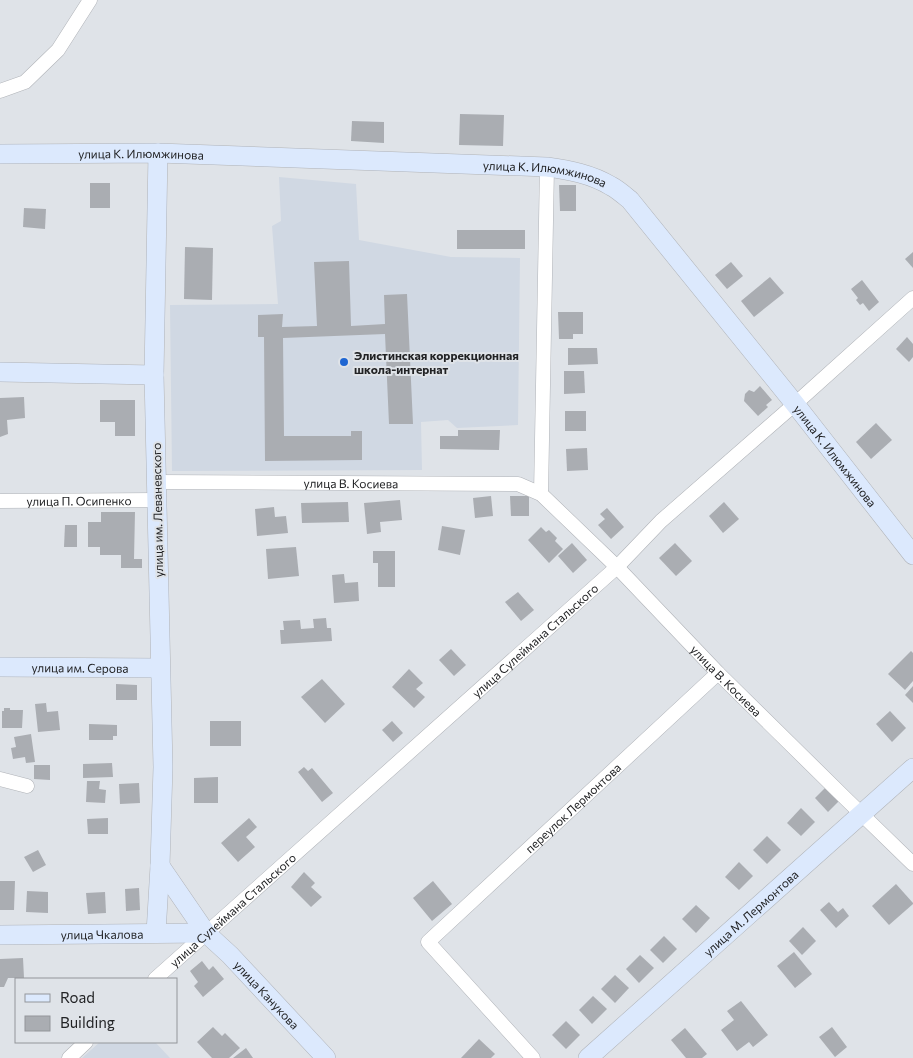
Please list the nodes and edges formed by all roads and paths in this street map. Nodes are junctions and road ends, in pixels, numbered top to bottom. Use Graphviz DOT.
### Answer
graph roads {
  1 [pos="90,0"];
  2 [pos="0,91"];
  3 [pos="158,153"];
  4 [pos="0,154"];
  5 [pos="547,167"];
  6 [pos="913,298"];
  7 [pos="0,372"];
  8 [pos="154,375"];
  9 [pos="795,404"];
  10 [pos="157,491"];
  11 [pos="542,494"];
  12 [pos="0,501"];
  13 [pos="913,555"];
  14 [pos="617,567"];
  15 [pos="0,667"];
  16 [pos="160,668"];
  17 [pos="718,673"];
  18 [pos="913,768"];
  19 [pos="0,780"];
  20 [pos="26,786"];
  21 [pos="861,814"];
  22 [pos="913,864"];
  23 [pos="160,866"];
  24 [pos="156,933"];
  25 [pos="206,933"];
  26 [pos="0,935"];
  27 [pos="156,978"];
  28 [pos="85,1043"];
  29 [pos="69,1058"];
  30 [pos="326,1058"];
  31 [pos="533,1058"];
  32 [pos="588,1058"];
  1 -- 2 [label="street"];
  3 -- 4 [label="street, улица К. Илюмжинова"];
  3 -- 5 [label="street, улица К. Илюмжинова"];
  3 -- 8 [label="street, улица им. Леваневского"];
  5 -- 9 [label="street, улица К. Илюмжинова"];
  5 -- 11 [label="street"];
  6 -- 9 [label="street, улица Сулеймана Стальского"];
  7 -- 8 [label="street"];
  8 -- 10 [label="street, улица им. Леваневского"];
  9 -- 13 [label="street, улица К. Илюмжинова"];
  9 -- 14 [label="street, улица Сулеймана Стальского"];
  10 -- 11 [label="street, улица В. Косиева"];
  10 -- 12 [label="street, улица П. Осипенко"];
  10 -- 16 [label="street, улица им. Леваневского"];
  11 -- 14 [label="street, улица В. Косиева"];
  14 -- 17 [label="street, улица В. Косиева"];
  14 -- 25 [label="street, улица Сулеймана Стальского"];
  15 -- 16 [label="street, улица им. Серова"];
  16 -- 23 [label="street, улица им. Леваневского"];
  17 -- 21 [label="street, улица В. Косиева"];
  17 -- 31 [label="street, переулок Лермонтова"];
  18 -- 21 [label="street, улица М. Лермонтова"];
  19 -- 20 [label="street"];
  21 -- 22 [label="street, улица В. Косиева"];
  21 -- 32 [label="street, улица М. Лермонтова"];
  23 -- 24 [label="street, улица им. Леваневского"];
  23 -- 25 [label="street"];
  24 -- 25 [label="street, улица Чкалова"];
  24 -- 26 [label="street, улица Чкалова"];
  25 -- 27 [label="street, улица Сулеймана Стальского"];
  25 -- 30 [label="street, улица Канукова"];
  28 -- 29 [label="street"];
}
